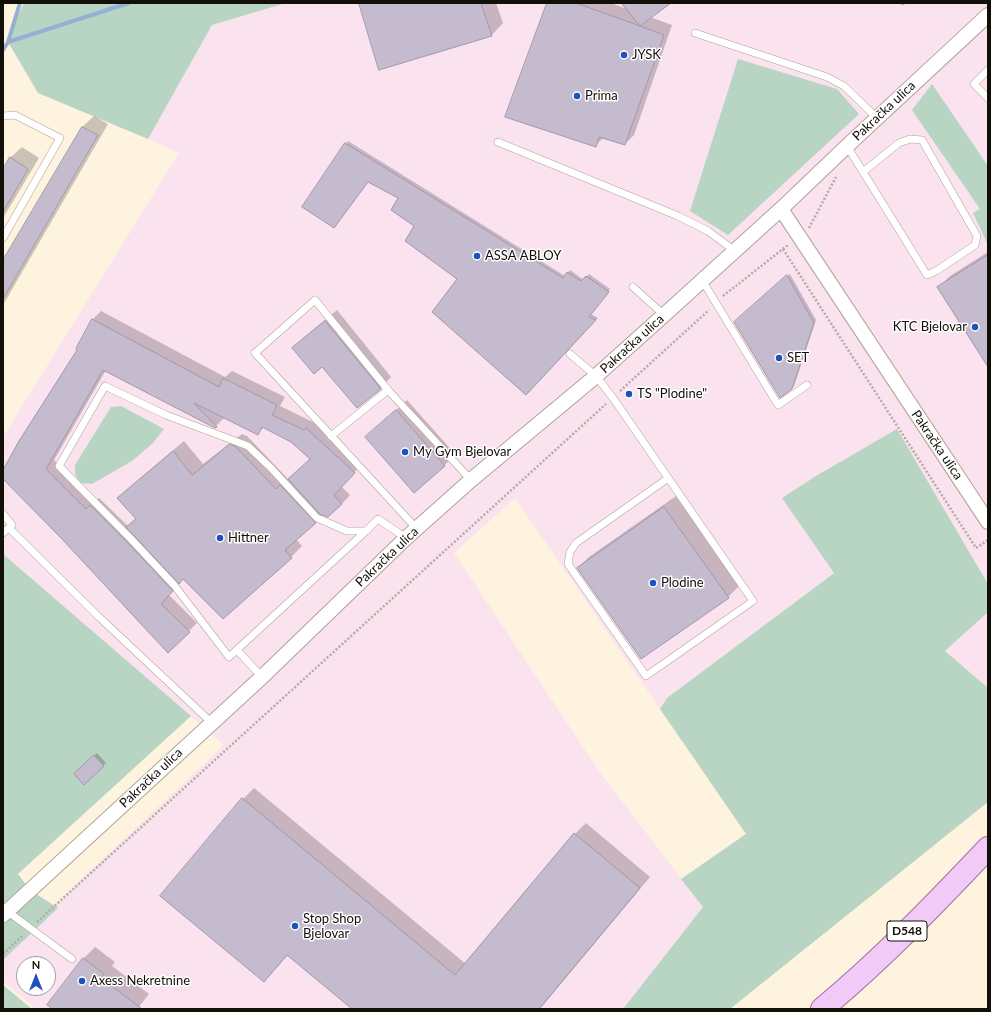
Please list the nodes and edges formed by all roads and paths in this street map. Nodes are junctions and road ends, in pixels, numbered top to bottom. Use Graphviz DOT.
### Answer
graph roads {
  1 [pos="988,15"];
  2 [pos="695,33"];
  3 [pos="988,70"];
  4 [pos="988,98"];
  5 [pos="3,116"];
  6 [pos="877,118"];
  7 [pos="498,142"];
  8 [pos="847,146"];
  9 [pos="863,172"];
  10 [pos="781,209"];
  11 [pos="3,238"];
  12 [pos="788,245"];
  13 [pos="783,248"];
  14 [pos="735,251"];
  15 [pos="702,280"];
  16 [pos="633,287"];
  17 [pos="716,303"];
  18 [pos="664,315"];
  19 [pos="570,354"];
  20 [pos="596,376"];
  21 [pos="807,385"];
  22 [pos="388,390"];
  23 [pos="616,394"];
  24 [pos="606,404"];
  25 [pos="331,436"];
  26 [pos="667,479"];
  27 [pos="471,480"];
  28 [pos="3,514"];
  29 [pos="988,522"];
  30 [pos="9,528"];
  31 [pos="417,529"];
  32 [pos="366,530"];
  33 [pos="3,533"];
  34 [pos="406,538"];
  35 [pos="988,540"];
  36 [pos="237,650"];
  37 [pos="262,677"];
  38 [pos="212,723"];
  39 [pos="988,848"];
  40 [pos="5,913"];
  41 [pos="33,926"];
  42 [pos="28,931"];
  43 [pos="3,954"];
  44 [pos="72,959"];
  45 [pos="822,1009"];
  1 -- 6 [label="street, Pakračka ulica"];
  2 -- 6 [label="lane"];
  3 -- 4 [label="lane"];
  5 -- 11 [label="lane"];
  6 -- 8 [label="street, Pakračka ulica"];
  7 -- 14 [label="lane"];
  8 -- 9 [label="lane"];
  8 -- 10 [label="street, Pakračka ulica"];
  9 -- 9 [label="lane"];
  10 -- 14 [label="street, Pakračka ulica"];
  10 -- 29 [label="street, Pakračka ulica"];
  12 -- 13 [label="path"];
  13 -- 17 [label="path"];
  13 -- 35 [label="path"];
  14 -- 15 [label="street, Pakračka ulica"];
  15 -- 17 [label="lane"];
  15 -- 18 [label="street, Pakračka ulica"];
  16 -- 18 [label="lane"];
  17 -- 21 [label="lane"];
  17 -- 23 [label="path"];
  18 -- 20 [label="street, Pakračka ulica"];
  19 -- 20 [label="lane"];
  20 -- 26 [label="lane"];
  20 -- 27 [label="street, Pakračka ulica"];
  22 -- 25 [label="lane"];
  22 -- 25 [label="lane"];
  22 -- 27 [label="lane"];
  24 -- 41 [label="path"];
  25 -- 31 [label="lane"];
  26 -- 26 [label="lane"];
  27 -- 31 [label="street, Pakračka ulica"];
  28 -- 30 [label="lane"];
  30 -- 33 [label="lane"];
  30 -- 38 [label="lane"];
  31 -- 34 [label="street, Pakračka ulica"];
  32 -- 34 [label="lane"];
  32 -- 36 [label="lane"];
  32 -- 36 [label="lane"];
  34 -- 37 [label="street, Pakračka ulica"];
  36 -- 37 [label="lane"];
  37 -- 38 [label="street, Pakračka ulica"];
  38 -- 40 [label="street, Pakračka ulica"];
  39 -- 45 [label="main road, D548"];
  40 -- 44 [label="lane"];
  42 -- 43 [label="path"];
}
